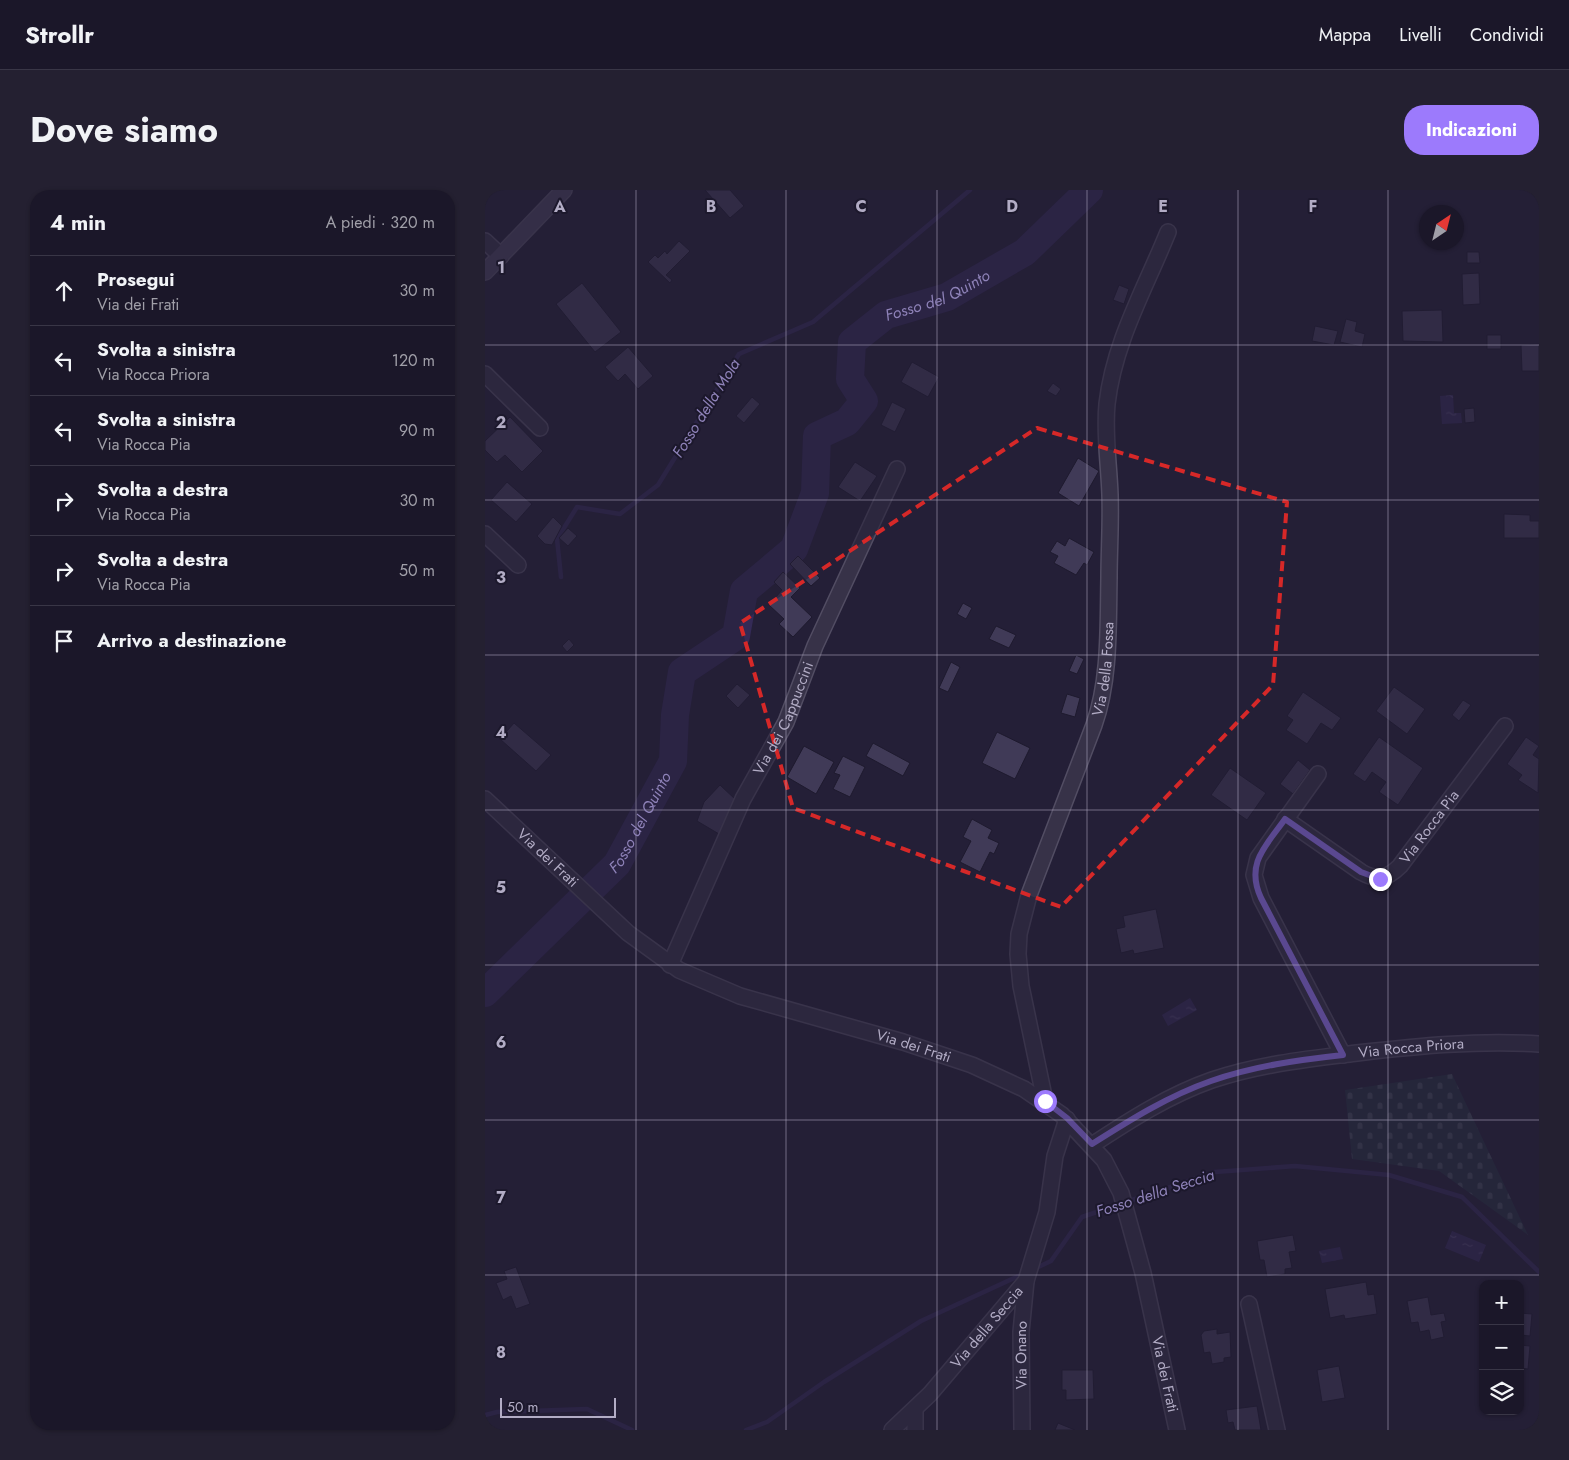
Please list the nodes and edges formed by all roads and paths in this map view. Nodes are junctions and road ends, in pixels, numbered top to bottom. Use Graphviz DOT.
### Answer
graph roads {
  1 [pos="564,190"];
  2 [pos="1168,232"];
  3 [pos="485,241"];
  4 [pos="501,256"];
  5 [pos="485,272"];
  6 [pos="485,374"];
  7 [pos="540,428"];
  8 [pos="897,469"];
  9 [pos="485,534"];
  10 [pos="518,565"];
  11 [pos="1505,726"];
  12 [pos="1318,774"];
  13 [pos="485,799"];
  14 [pos="1285,819"];
  15 [pos="670,965"];
  16 [pos="1539,1044"];
  17 [pos="1343,1055"];
  18 [pos="1045,1101"];
  19 [pos="1067,1118"];
  20 [pos="1092,1144"];
  21 [pos="1026,1281"];
  22 [pos="1249,1304"];
  23 [pos="915,1410"];
  24 [pos="892,1430"];
  25 [pos="915,1430"];
  26 [pos="1022,1430"];
  27 [pos="1177,1430"];
  28 [pos="1277,1430"];
  1 -- 4 [label="main road"];
  2 -- 18 [label="street, Via della Fossa"];
  3 -- 4 [label="street"];
  4 -- 5 [label="main road"];
  6 -- 7 [label="street"];
  8 -- 15 [label="street, Via dei Cappuccini"];
  9 -- 10 [label="street"];
  11 -- 14 [label="street, Via Rocca Pia"];
  12 -- 14 [label="street"];
  13 -- 15 [label="street, Via dei Frati"];
  14 -- 17 [label="street"];
  15 -- 18 [label="street, Via dei Frati"];
  16 -- 17 [label="street, Via Rocca Priora"];
  17 -- 20 [label="street, Via Rocca Priora"];
  18 -- 19 [label="street, Via dei Frati"];
  19 -- 20 [label="street, Via dei Frati"];
  19 -- 21 [label="street, Via della Seccia"];
  20 -- 27 [label="street, Via dei Frati"];
  21 -- 23 [label="street, Via della Seccia"];
  21 -- 26 [label="street, Via Onano"];
  22 -- 28 [label="street"];
  23 -- 24 [label="street, Via della Seccia"];
  23 -- 25 [label="street"];
}
